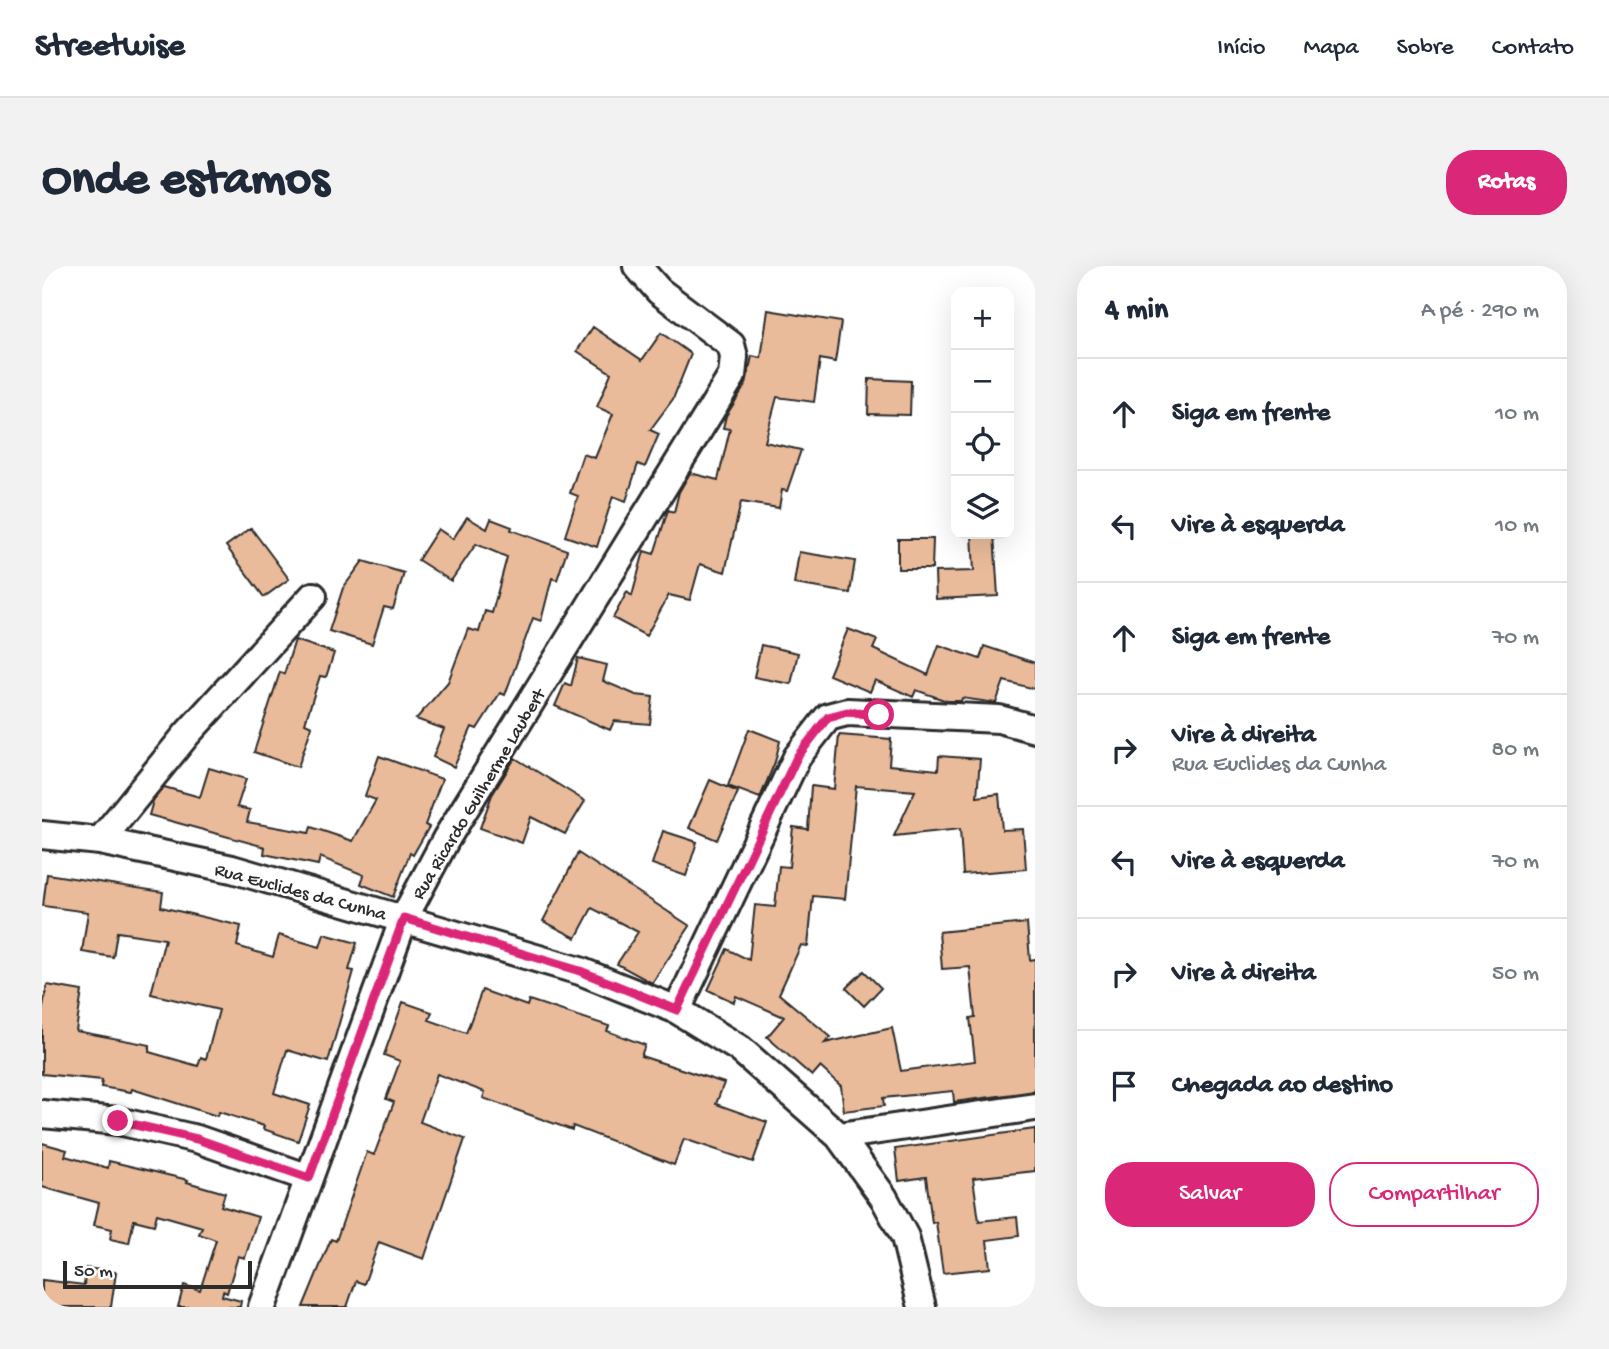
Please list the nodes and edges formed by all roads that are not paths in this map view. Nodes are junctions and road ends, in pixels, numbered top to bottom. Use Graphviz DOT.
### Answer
graph roads {
  1 [pos="637,266"];
  2 [pos="313,596"];
  3 [pos="1035,729"];
  4 [pos="42,835"];
  5 [pos="100,841"];
  6 [pos="404,918"];
  7 [pos="677,1010"];
  8 [pos="1035,1107"];
  9 [pos="42,1115"];
  10 [pos="839,1136"];
  11 [pos="309,1178"];
  12 [pos="262,1307"];
  13 [pos="922,1307"];
  1 -- 6 [label="street, Rua Ricardo Guilherme Laubert"];
  2 -- 5 [label="street"];
  3 -- 7 [label="street"];
  4 -- 5 [label="street, Rua Euclides da Cunha"];
  5 -- 6 [label="street, Rua Euclides da Cunha"];
  6 -- 7 [label="street, Rua Euclides da Cunha"];
  6 -- 11 [label="street, Rua Ricardo Guilherme Laubert"];
  7 -- 10 [label="street, Rua Euclides da Cunha"];
  8 -- 10 [label="street"];
  9 -- 11 [label="street"];
  10 -- 13 [label="street, Rua Euclides da Cunha"];
  11 -- 12 [label="street, Rua Ricardo Guilherme Laubert"];
}
